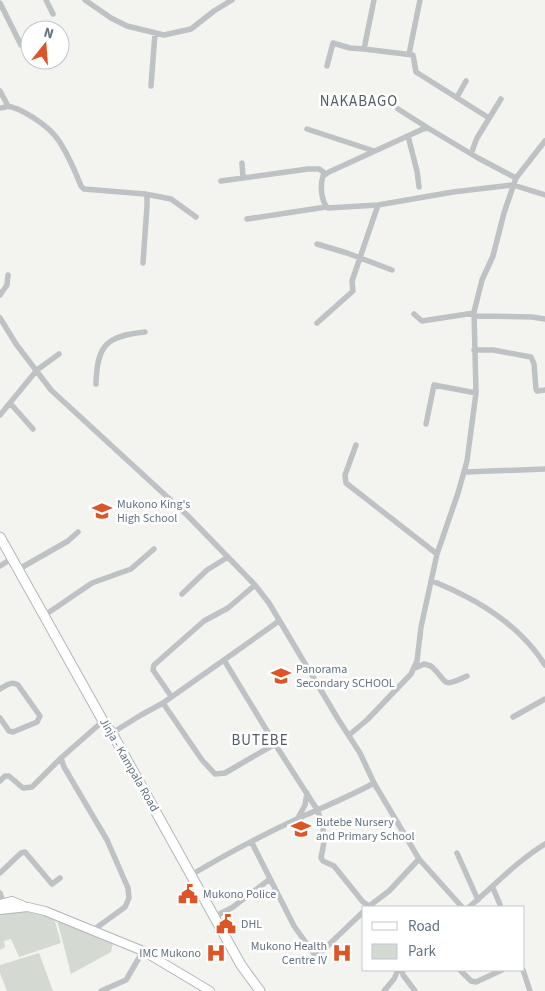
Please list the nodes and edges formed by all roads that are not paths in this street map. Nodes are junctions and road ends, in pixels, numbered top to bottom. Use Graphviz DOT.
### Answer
graph roads {
  1 [pos="46,0"];
  2 [pos="85,0"];
  3 [pos="232,0"];
  4 [pos="374,0"];
  5 [pos="420,0"];
  6 [pos="0,3"];
  7 [pos="53,14"];
  8 [pos="155,33"];
  9 [pos="20,42"];
  10 [pos="364,49"];
  11 [pos="409,54"];
  12 [pos="327,66"];
  13 [pos="466,81"];
  14 [pos="151,86"];
  15 [pos="0,91"];
  16 [pos="457,97"];
  17 [pos="501,99"];
  18 [pos="6,106"];
  19 [pos="0,108"];
  20 [pos="398,109"];
  21 [pos="489,118"];
  22 [pos="428,128"];
  23 [pos="307,129"];
  24 [pos="408,136"];
  25 [pos="545,141"];
  26 [pos="374,151"];
  27 [pos="470,154"];
  28 [pos="242,163"];
  29 [pos="326,174"];
  30 [pos="243,178"];
  31 [pos="516,178"];
  32 [pos="221,181"];
  33 [pos="513,185"];
  34 [pos="419,187"];
  35 [pos="145,194"];
  36 [pos="545,194"];
  37 [pos="378,205"];
  38 [pos="326,207"];
  39 [pos="196,217"];
  40 [pos="247,219"];
  41 [pos="317,244"];
  42 [pos="360,258"];
  43 [pos="143,263"];
  44 [pos="392,270"];
  45 [pos="8,275"];
  46 [pos="0,295"];
  47 [pos="414,314"];
  48 [pos="474,315"];
  49 [pos="0,318"];
  50 [pos="545,319"];
  51 [pos="317,323"];
  52 [pos="145,332"];
  53 [pos="474,350"];
  54 [pos="59,354"];
  55 [pos="37,370"];
  56 [pos="96,384"];
  57 [pos="545,390"];
  58 [pos="476,393"];
  59 [pos="10,403"];
  60 [pos="0,415"];
  61 [pos="426,424"];
  62 [pos="33,429"];
  63 [pos="356,445"];
  64 [pos="545,469"];
  65 [pos="465,472"];
  66 [pos="78,532"];
  67 [pos="0,537"];
  68 [pos="154,549"];
  69 [pos="437,554"];
  70 [pos="228,557"];
  71 [pos="11,559"];
  72 [pos="0,566"];
  73 [pos="19,569"];
  74 [pos="432,581"];
  75 [pos="255,585"];
  76 [pos="182,594"];
  77 [pos="45,615"];
  78 [pos="279,621"];
  79 [pos="224,660"];
  80 [pos="545,664"];
  81 [pos="415,668"];
  82 [pos="467,676"];
  83 [pos="0,689"];
  84 [pos="171,696"];
  85 [pos="545,699"];
  86 [pos="163,703"];
  87 [pos="513,717"];
  88 [pos="0,718"];
  89 [pos="103,721"];
  90 [pos="112,734"];
  91 [pos="348,735"];
  92 [pos="275,744"];
  93 [pos="61,758"];
  94 [pos="0,780"];
  95 [pos="374,783"];
  96 [pos="306,793"];
  97 [pos="318,811"];
  98 [pos="298,818"];
  99 [pos="252,843"];
  100 [pos="545,844"];
  101 [pos="457,853"];
  102 [pos="419,859"];
  103 [pos="0,873"];
  104 [pos="191,875"];
  105 [pos="60,878"];
  106 [pos="270,879"];
  107 [pos="493,888"];
  108 [pos="0,893"];
  109 [pos="478,900"];
  110 [pos="2,906"];
  111 [pos="368,906"];
  112 [pos="370,906"];
  113 [pos="461,906"];
  114 [pos="470,906"];
  115 [pos="501,906"];
  116 [pos="362,913"];
  117 [pos="214,917"];
  118 [pos="92,931"];
  119 [pos="143,951"];
  120 [pos="398,971"];
  121 [pos="404,971"];
  122 [pos="461,971"];
  123 [pos="500,971"];
  124 [pos="523,971"];
  125 [pos="394,979"];
  126 [pos="100,991"];
  127 [pos="210,991"];
  128 [pos="260,991"];
  129 [pos="384,991"];
  130 [pos="415,991"];
  131 [pos="530,991"];
  1 -- 7 [label="street"];
  2 -- 8 [label="street"];
  3 -- 8 [label="street"];
  4 -- 10 [label="street"];
  5 -- 11 [label="street"];
  6 -- 9 [label="street"];
  8 -- 14 [label="street"];
  10 -- 11 [label="street"];
  10 -- 12 [label="street"];
  11 -- 16 [label="street"];
  13 -- 16 [label="street"];
  15 -- 18 [label="street"];
  16 -- 21 [label="street"];
  17 -- 21 [label="street"];
  18 -- 19 [label="street"];
  18 -- 35 [label="street"];
  20 -- 22 [label="street"];
  21 -- 27 [label="street"];
  22 -- 24 [label="street"];
  22 -- 27 [label="street"];
  23 -- 26 [label="street"];
  24 -- 26 [label="street"];
  24 -- 34 [label="street"];
  25 -- 31 [label="street"];
  26 -- 29 [label="street"];
  27 -- 31 [label="street"];
  28 -- 30 [label="street"];
  29 -- 30 [label="street"];
  29 -- 38 [label="street"];
  30 -- 32 [label="street"];
  31 -- 33 [label="street"];
  33 -- 36 [label="street"];
  33 -- 37 [label="street"];
  33 -- 48 [label="street"];
  35 -- 39 [label="street"];
  35 -- 43 [label="street"];
  37 -- 38 [label="street"];
  37 -- 42 [label="street"];
  38 -- 40 [label="street"];
  41 -- 42 [label="street"];
  42 -- 44 [label="street"];
  42 -- 51 [label="street"];
  45 -- 46 [label="street"];
  47 -- 48 [label="street"];
  48 -- 50 [label="street"];
  48 -- 53 [label="street"];
  49 -- 55 [label="street"];
  52 -- 56 [label="street"];
  53 -- 57 [label="street"];
  53 -- 58 [label="street"];
  54 -- 55 [label="street"];
  55 -- 59 [label="street"];
  55 -- 70 [label="street"];
  58 -- 61 [label="street"];
  58 -- 65 [label="street"];
  59 -- 60 [label="street"];
  59 -- 62 [label="street"];
  63 -- 69 [label="street"];
  64 -- 65 [label="street"];
  65 -- 69 [label="street"];
  66 -- 73 [label="street"];
  67 -- 71 [label="highway, Jinja - Kampala Road"];
  68 -- 77 [label="street"];
  69 -- 74 [label="street"];
  70 -- 75 [label="street"];
  70 -- 76 [label="street"];
  71 -- 72 [label="street"];
  71 -- 73 [label="highway, Jinja - Kampala Road"];
  73 -- 77 [label="highway, Jinja - Kampala Road"];
  74 -- 80 [label="street"];
  74 -- 81 [label="street"];
  75 -- 78 [label="street"];
  75 -- 84 [label="street"];
  77 -- 89 [label="highway, Jinja - Kampala Road"];
  78 -- 79 [label="street"];
  78 -- 91 [label="street"];
  79 -- 84 [label="street"];
  79 -- 92 [label="street"];
  81 -- 82 [label="street"];
  81 -- 91 [label="street"];
  83 -- 88 [label="street"];
  84 -- 86 [label="street"];
  85 -- 87 [label="street"];
  86 -- 90 [label="street"];
  86 -- 92 [label="street"];
  89 -- 90 [label="highway, Jinja - Kampala Road"];
  89 -- 93 [label="street"];
  90 -- 104 [label="highway, Jinja - Kampala Road"];
  91 -- 95 [label="street"];
  92 -- 96 [label="street"];
  93 -- 94 [label="street"];
  93 -- 118 [label="street"];
  95 -- 97 [label="street"];
  95 -- 102 [label="street"];
  96 -- 97 [label="street"];
  96 -- 98 [label="street"];
  97 -- 98 [label="street"];
  97 -- 111 [label="street"];
  98 -- 99 [label="street"];
  99 -- 104 [label="street"];
  99 -- 106 [label="street"];
  100 -- 107 [label="street"];
  101 -- 109 [label="street"];
  102 -- 112 [label="street"];
  102 -- 113 [label="street"];
  103 -- 105 [label="street"];
  104 -- 117 [label="highway, Jinja - Kampala Road"];
  106 -- 116 [label="street"];
  106 -- 117 [label="street"];
  107 -- 109 [label="street"];
  107 -- 115 [label="street"];
  108 -- 110 [label="street"];
  109 -- 114 [label="street"];
  110 -- 118 [label="main road"];
  117 -- 128 [label="highway, Jinja - Kampala Road"];
  118 -- 119 [label="main road"];
  119 -- 126 [label="street"];
  119 -- 127 [label="main road"];
  120 -- 125 [label="street"];
  121 -- 125 [label="street"];
  121 -- 130 [label="street"];
  122 -- 123 [label="street"];
  124 -- 131 [label="street"];
  125 -- 129 [label="street"];
}
